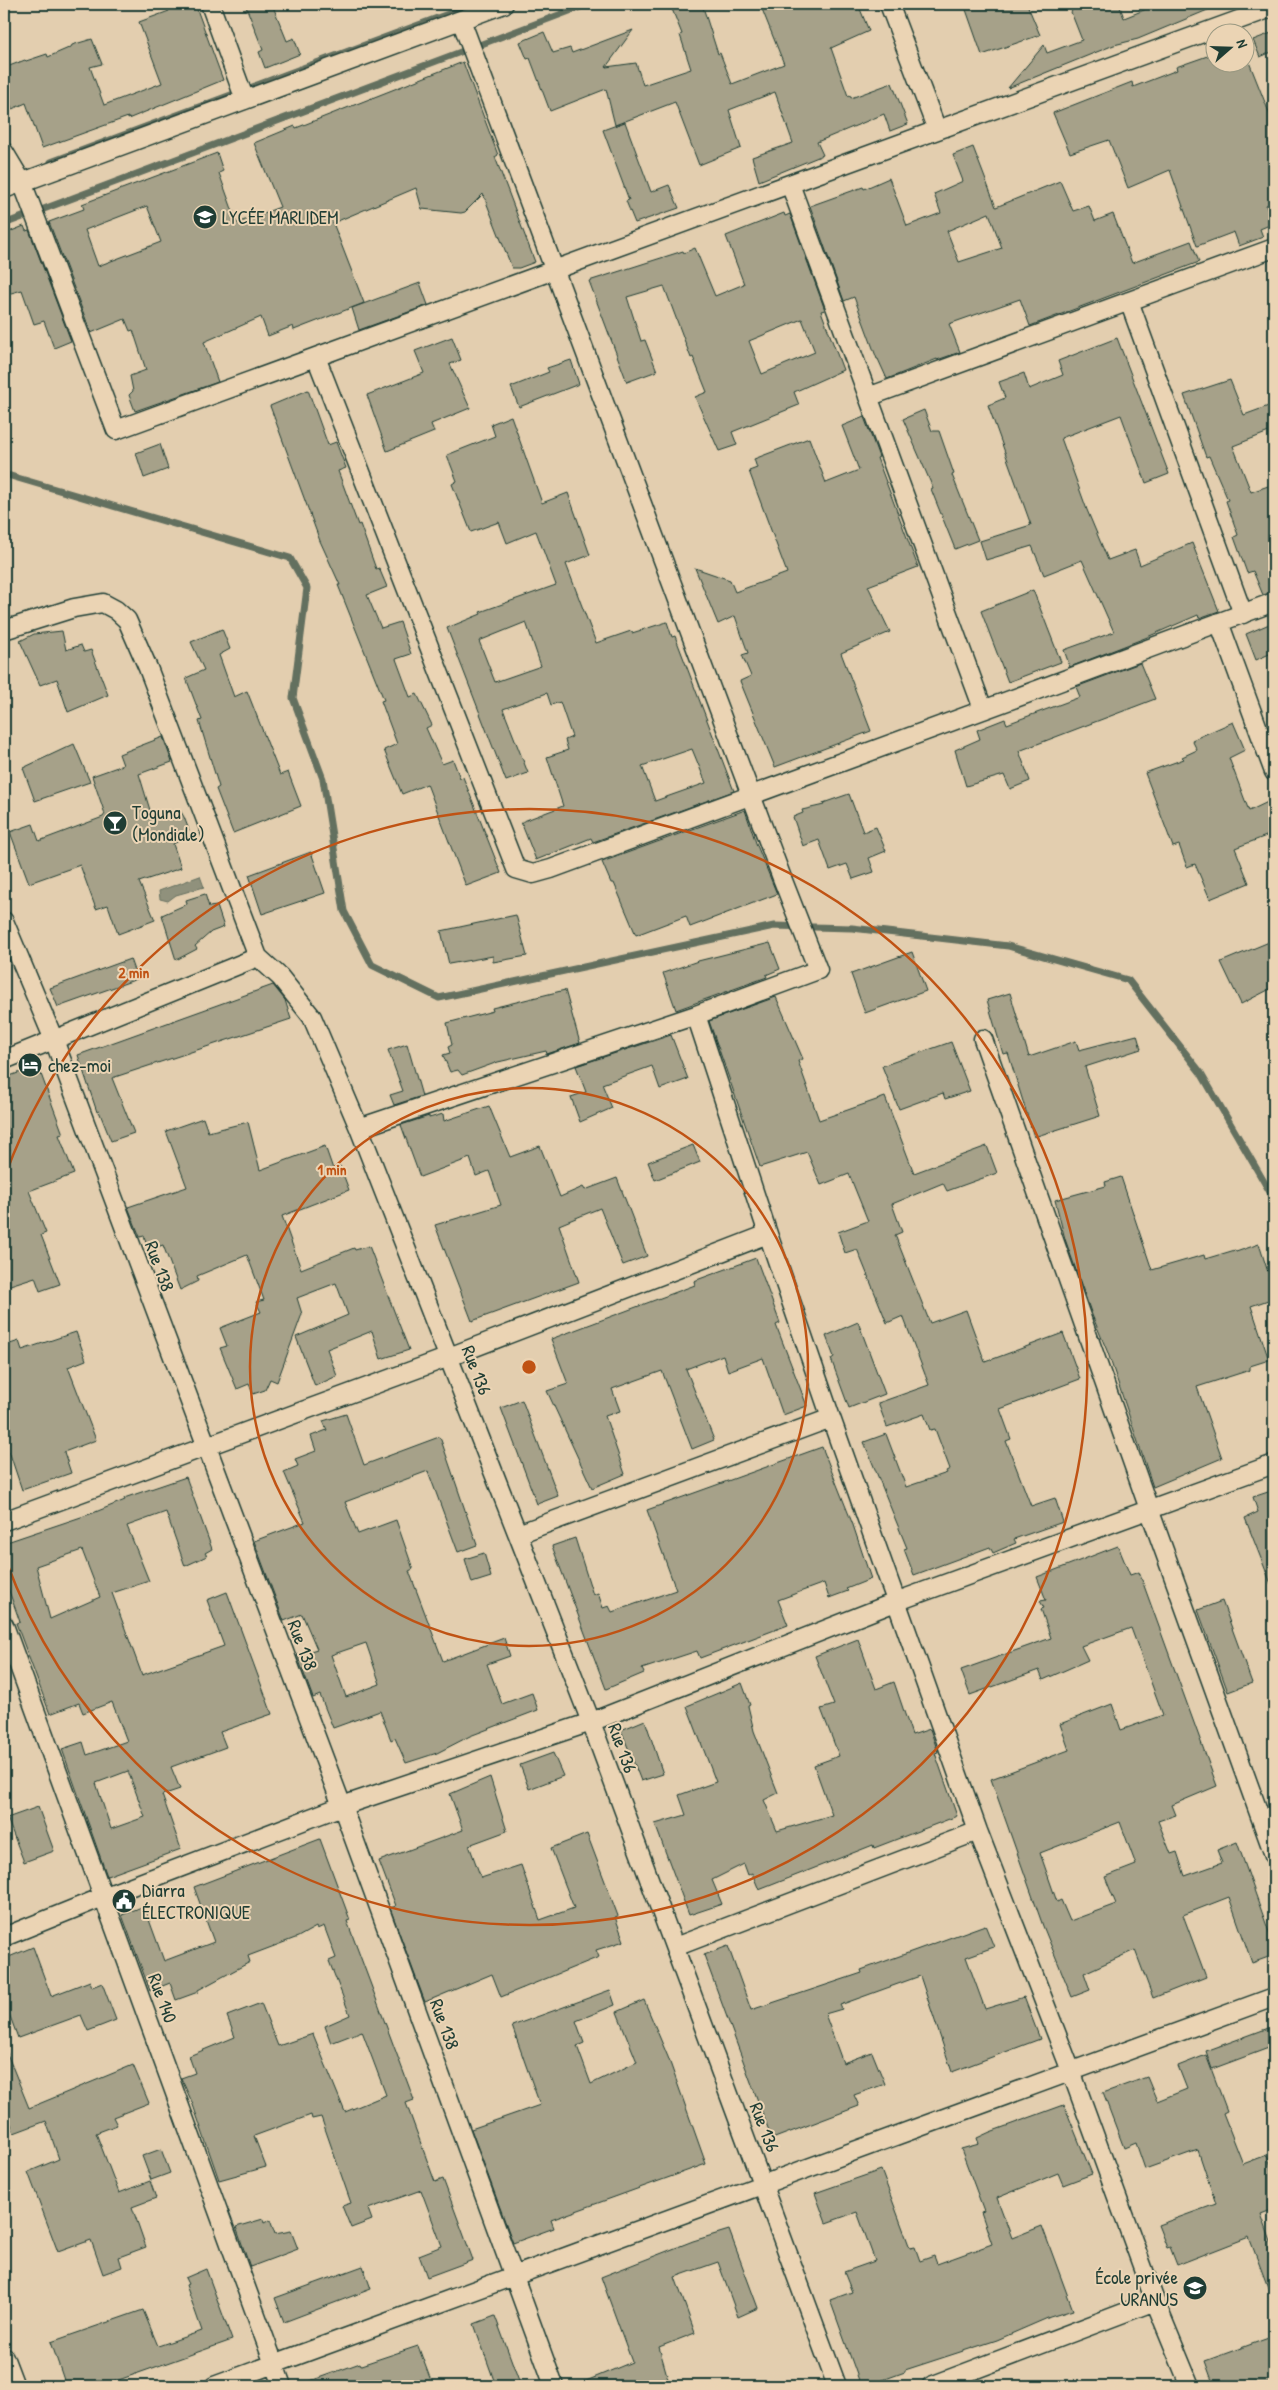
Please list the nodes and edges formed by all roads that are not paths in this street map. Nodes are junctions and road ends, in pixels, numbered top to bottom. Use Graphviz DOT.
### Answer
graph roads {
  1 [pos="210,4"];
  2 [pos="504,4"];
  3 [pos="889,4"];
  4 [pos="1274,7"];
  5 [pos="462,20"];
  6 [pos="245,100"];
  7 [pos="937,130"];
  8 [pos="4,152"];
  9 [pos="22,182"];
  10 [pos="790,184"];
  11 [pos="4,189"];
  12 [pos="1274,248"];
  13 [pos="555,270"];
  14 [pos="1129,302"];
  15 [pos="316,357"];
  16 [pos="868,397"];
  17 [pos="1274,602"];
  18 [pos="1243,614"];
  19 [pos="1219,622"];
  20 [pos="4,630"];
  21 [pos="983,709"];
  22 [pos="1274,772"];
  23 [pos="751,797"];
  24 [pos="4,921"];
  25 [pos="258,958"];
  26 [pos="696,1014"];
  27 [pos="983,1039"];
  28 [pos="54,1040"];
  29 [pos="4,1060"];
  30 [pos="358,1128"];
  31 [pos="768,1234"];
  32 [pos="449,1357"];
  33 [pos="831,1418"];
  34 [pos="205,1448"];
  35 [pos="1274,1464"];
  36 [pos="1149,1509"];
  37 [pos="4,1521"];
  38 [pos="518,1534"];
  39 [pos="898,1601"];
  40 [pos="4,1625"];
  41 [pos="591,1722"];
  42 [pos="342,1806"];
  43 [pos="978,1831"];
  44 [pos="1274,1855"];
  45 [pos="103,1896"];
  46 [pos="4,1937"];
  47 [pos="675,1947"];
  48 [pos="1274,1997"];
  49 [pos="1071,2070"];
  50 [pos="764,2184"];
  51 [pos="514,2275"];
  52 [pos="1155,2301"];
  53 [pos="4,2357"];
  54 [pos="274,2365"];
  55 [pos="15,2386"];
  56 [pos="214,2386"];
  57 [pos="282,2386"];
  58 [pos="554,2386"];
  59 [pos="838,2386"];
  60 [pos="931,2386"];
  61 [pos="1190,2386"];
  1 -- 6 [label="street"];
  2 -- 5 [label="street"];
  3 -- 7 [label="street"];
  4 -- 7 [label="street"];
  5 -- 6 [label="street"];
  5 -- 13 [label="street"];
  6 -- 9 [label="street"];
  7 -- 10 [label="street"];
  8 -- 9 [label="street"];
  9 -- 11 [label="street"];
  9 -- 15 [label="street"];
  10 -- 13 [label="street"];
  10 -- 16 [label="street"];
  12 -- 14 [label="street"];
  13 -- 15 [label="street"];
  13 -- 23 [label="street"];
  14 -- 16 [label="street"];
  14 -- 18 [label="street"];
  15 -- 23 [label="street"];
  16 -- 21 [label="street"];
  17 -- 18 [label="street"];
  18 -- 19 [label="street"];
  19 -- 21 [label="street"];
  19 -- 22 [label="street"];
  20 -- 25 [label="street"];
  21 -- 23 [label="street"];
  23 -- 26 [label="street"];
  24 -- 28 [label="street, Rue 138"];
  25 -- 28 [label="street"];
  25 -- 30 [label="street, Rue 136"];
  26 -- 30 [label="street"];
  26 -- 31 [label="street"];
  27 -- 36 [label="street"];
  28 -- 29 [label="street"];
  28 -- 34 [label="street, Rue 138"];
  30 -- 32 [label="street, Rue 136"];
  31 -- 32 [label="street"];
  31 -- 33 [label="street"];
  32 -- 34 [label="street"];
  32 -- 38 [label="street, Rue 136"];
  33 -- 38 [label="street"];
  33 -- 39 [label="street"];
  34 -- 37 [label="street"];
  34 -- 42 [label="street, Rue 138"];
  35 -- 36 [label="street"];
  36 -- 39 [label="street"];
  36 -- 44 [label="street"];
  38 -- 41 [label="street, Rue 136"];
  39 -- 41 [label="street"];
  39 -- 43 [label="street"];
  40 -- 45 [label="street, Rue 140"];
  41 -- 42 [label="street"];
  41 -- 47 [label="street, Rue 136"];
  42 -- 45 [label="street"];
  42 -- 51 [label="street, Rue 138"];
  43 -- 47 [label="street"];
  43 -- 49 [label="street"];
  45 -- 46 [label="street"];
  45 -- 54 [label="street, Rue 140"];
  47 -- 50 [label="street, Rue 136"];
  48 -- 49 [label="street"];
  49 -- 50 [label="street"];
  49 -- 52 [label="street"];
  50 -- 51 [label="street"];
  50 -- 59 [label="street, Rue 136"];
  51 -- 54 [label="street"];
  51 -- 58 [label="street, Rue 138"];
  52 -- 60 [label="street"];
  52 -- 61 [label="street"];
  53 -- 55 [label="street"];
  54 -- 56 [label="street"];
  54 -- 57 [label="street, Rue 140"];
}
